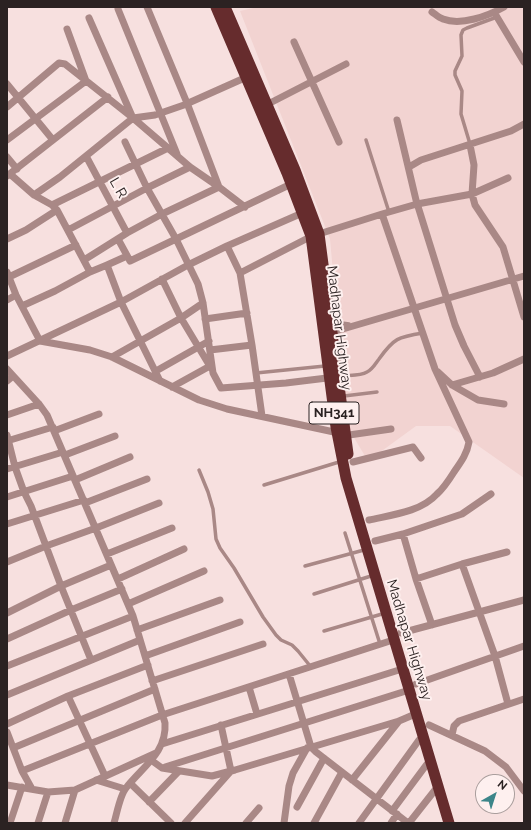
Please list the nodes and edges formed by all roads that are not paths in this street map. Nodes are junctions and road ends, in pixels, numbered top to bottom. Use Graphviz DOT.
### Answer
graph roads {
  1 [pos="147,7"];
  2 [pos="216,7"];
  3 [pos="225,7"];
  4 [pos="504,7"];
  5 [pos="118,9"];
  6 [pos="432,12"];
  7 [pos="496,15"];
  8 [pos="89,18"];
  9 [pos="67,29"];
  10 [pos="294,42"];
  11 [pos="524,62"];
  12 [pos="346,64"];
  13 [pos="250,76"];
  14 [pos="86,81"];
  15 [pos="311,82"];
  16 [pos="7,84"];
  17 [pos="108,97"];
  18 [pos="18,98"];
  19 [pos="187,103"];
  20 [pos="270,103"];
  21 [pos="7,107"];
  22 [pos="159,114"];
  23 [pos="133,118"];
  24 [pos="36,119"];
  25 [pos="397,120"];
  26 [pos="524,124"];
  27 [pos="7,140"];
  28 [pos="53,140"];
  29 [pos="366,140"];
  30 [pos="125,142"];
  31 [pos="339,142"];
  32 [pos="470,145"];
  33 [pos="168,148"];
  34 [pos="86,156"];
  35 [pos="178,156"];
  36 [pos="7,157"];
  37 [pos="135,164"];
  38 [pos="190,167"];
  39 [pos="409,167"];
  40 [pos="16,169"];
  41 [pos="9,175"];
  42 [pos="508,178"];
  43 [pos="99,182"];
  44 [pos="289,185"];
  45 [pos="219,187"];
  46 [pos="147,188"];
  47 [pos="472,194"];
  48 [pos="34,196"];
  49 [pos="418,204"];
  50 [pos="55,207"];
  51 [pos="113,207"];
  52 [pos="245,207"];
  53 [pos="390,212"];
  54 [pos="162,214"];
  55 [pos="300,214"];
  56 [pos="382,214"];
  57 [pos="68,230"];
  58 [pos="127,233"];
  59 [pos="322,233"];
  60 [pos="308,238"];
  61 [pos="7,239"];
  62 [pos="118,239"];
  63 [pos="176,239"];
  64 [pos="76,245"];
  65 [pos="227,246"];
  66 [pos="127,256"];
  67 [pos="84,260"];
  68 [pos="107,265"];
  69 [pos="188,265"];
  70 [pos="90,272"];
  71 [pos="240,273"];
  72 [pos="8,275"];
  73 [pos="524,276"];
  74 [pos="162,278"];
  75 [pos="512,280"];
  76 [pos="16,295"];
  77 [pos="447,298"];
  78 [pos="7,300"];
  79 [pos="121,302"];
  80 [pos="203,303"];
  81 [pos="22,306"];
  82 [pos="414,307"];
  83 [pos="247,313"];
  84 [pos="524,317"];
  85 [pos="182,318"];
  86 [pos="205,319"];
  87 [pos="335,322"];
  88 [pos="336,331"];
  89 [pos="423,333"];
  90 [pos="40,341"];
  91 [pos="140,341"];
  92 [pos="209,341"];
  93 [pos="252,345"];
  94 [pos="198,346"];
  95 [pos="210,350"];
  96 [pos="7,356"];
  97 [pos="112,356"];
  98 [pos="524,360"];
  99 [pos="210,366"];
  100 [pos="325,366"];
  101 [pos="7,369"];
  102 [pos="435,369"];
  103 [pos="156,371"];
  104 [pos="213,373"];
  105 [pos="256,374"];
  106 [pos="14,376"];
  107 [pos="342,376"];
  108 [pos="480,377"];
  109 [pos="327,378"];
  110 [pos="7,381"];
  111 [pos="160,381"];
  112 [pos="258,385"];
  113 [pos="452,385"];
  114 [pos="172,387"];
  115 [pos="377,392"];
  116 [pos="344,396"];
  117 [pos="40,404"];
  118 [pos="504,404"];
  119 [pos="99,414"];
  120 [pos="7,415"];
  121 [pos="262,416"];
  122 [pos="53,429"];
  123 [pos="391,429"];
  124 [pos="334,432"];
  125 [pos="349,435"];
  126 [pos="115,436"];
  127 [pos="8,439"];
  128 [pos="64,453"];
  129 [pos="130,457"];
  130 [pos="421,458"];
  131 [pos="339,462"];
  132 [pos="353,462"];
  133 [pos="15,467"];
  134 [pos="7,469"];
  135 [pos="199,470"];
  136 [pos="74,478"];
  137 [pos="147,479"];
  138 [pos="264,485"];
  139 [pos="24,492"];
  140 [pos="491,494"];
  141 [pos="7,497"];
  142 [pos="84,502"];
  143 [pos="159,503"];
  144 [pos="34,515"];
  145 [pos="369,520"];
  146 [pos="7,524"];
  147 [pos="96,528"];
  148 [pos="172,528"];
  149 [pos="345,533"];
  150 [pos="403,534"];
  151 [pos="375,541"];
  152 [pos="46,546"];
  153 [pos="184,549"];
  154 [pos="364,550"];
  155 [pos="507,552"];
  156 [pos="352,553"];
  157 [pos="107,554"];
  158 [pos="7,562"];
  159 [pos="462,564"];
  160 [pos="111,565"];
  161 [pos="305,566"];
  162 [pos="204,571"];
  163 [pos="371,576"];
  164 [pos="118,579"];
  165 [pos="416,579"];
  166 [pos="359,580"];
  167 [pos="61,586"];
  168 [pos="122,589"];
  169 [pos="314,594"];
  170 [pos="220,600"];
  171 [pos="524,600"];
  172 [pos="128,604"];
  173 [pos="71,610"];
  174 [pos="478,612"];
  175 [pos="7,613"];
  176 [pos="382,614"];
  177 [pos="133,616"];
  178 [pos="372,616"];
  179 [pos="240,622"];
  180 [pos="432,625"];
  181 [pos="138,630"];
  182 [pos="324,631"];
  183 [pos="401,633"];
  184 [pos="82,637"];
  185 [pos="7,639"];
  186 [pos="140,640"];
  187 [pos="390,641"];
  188 [pos="263,644"];
  189 [pos="380,644"];
  190 [pos="524,646"];
  191 [pos="145,656"];
  192 [pos="495,656"];
  193 [pos="91,660"];
  194 [pos="148,665"];
  195 [pos="7,666"];
  196 [pos="311,667"];
  197 [pos="399,670"];
  198 [pos="289,674"];
  199 [pos="152,681"];
  200 [pos="416,684"];
  201 [pos="248,687"];
  202 [pos="155,689"];
  203 [pos="406,691"];
  204 [pos="7,694"];
  205 [pos="68,696"];
  206 [pos="524,699"];
  207 [pos="298,701"];
  208 [pos="508,704"];
  209 [pos="257,714"];
  210 [pos="162,715"];
  211 [pos="413,715"];
  212 [pos="80,720"];
  213 [pos="399,721"];
  214 [pos="7,724"];
  215 [pos="305,724"];
  216 [pos="221,725"];
  217 [pos="429,725"];
  218 [pos="7,732"];
  219 [pos="452,735"];
  220 [pos="419,740"];
  221 [pos="91,744"];
  222 [pos="162,744"];
  223 [pos="309,747"];
  224 [pos="13,748"];
  225 [pos="225,748"];
  226 [pos="156,753"];
  227 [pos="324,758"];
  228 [pos="151,760"];
  229 [pos="427,764"];
  230 [pos="162,768"];
  231 [pos="22,771"];
  232 [pos="179,771"];
  233 [pos="231,772"];
  234 [pos="342,772"];
  235 [pos="105,776"];
  236 [pos="96,780"];
  237 [pos="352,780"];
  238 [pos="7,785"];
  239 [pos="127,786"];
  240 [pos="22,787"];
  241 [pos="32,789"];
  242 [pos="75,790"];
  243 [pos="435,790"];
  244 [pos="524,791"];
  245 [pos="48,792"];
  246 [pos="376,798"];
  247 [pos="149,802"];
  248 [pos="296,807"];
  249 [pos="259,808"];
  250 [pos="395,812"];
  251 [pos="10,823"];
  252 [pos="38,823"];
  253 [pos="66,823"];
  254 [pos="114,823"];
  255 [pos="171,823"];
  256 [pos="185,823"];
  257 [pos="246,823"];
  258 [pos="284,823"];
  259 [pos="314,823"];
  260 [pos="359,823"];
  261 [pos="391,823"];
  262 [pos="409,823"];
  263 [pos="449,823"];
  264 [pos="456,823"];
  1 -- 19 [label="street"];
  2 -- 13 [label="highway, Madhapar Highway / NH341"];
  3 -- 13 [label="highway, Madhapar Highway / NH341"];
  4 -- 7 [label="street"];
  5 -- 22 [label="street"];
  6 -- 7 [label="street"];
  7 -- 11 [label="street"];
  7 -- 32 [label="lane"];
  8 -- 23 [label="street"];
  9 -- 14 [label="street"];
  10 -- 15 [label="street"];
  12 -- 15 [label="street"];
  13 -- 19 [label="street"];
  13 -- 263 [label="highway, Madhapar Highway / NH341"];
  13 -- 264 [label="highway, Madhapar Highway / NH341"];
  14 -- 17 [label="street"];
  14 -- 18 [label="street"];
  14 -- 24 [label="street"];
  15 -- 20 [label="street"];
  15 -- 31 [label="street"];
  16 -- 18 [label="street"];
  17 -- 23 [label="street"];
  17 -- 28 [label="street"];
  18 -- 21 [label="street"];
  18 -- 24 [label="street"];
  19 -- 22 [label="street"];
  19 -- 45 [label="street"];
  22 -- 23 [label="street"];
  22 -- 35 [label="street"];
  23 -- 33 [label="street"];
  23 -- 34 [label="street"];
  24 -- 27 [label="street"];
  24 -- 28 [label="street"];
  25 -- 39 [label="street"];
  26 -- 32 [label="street"];
  28 -- 40 [label="street"];
  29 -- 53 [label="lane"];
  30 -- 37 [label="street"];
  32 -- 39 [label="street"];
  32 -- 47 [label="street"];
  33 -- 35 [label="street"];
  33 -- 37 [label="street"];
  34 -- 43 [label="street, L R"];
  34 -- 48 [label="street"];
  35 -- 38 [label="street"];
  36 -- 40 [label="street"];
  37 -- 43 [label="street"];
  37 -- 46 [label="street"];
  38 -- 45 [label="street"];
  38 -- 46 [label="street"];
  39 -- 49 [label="street"];
  40 -- 41 [label="street"];
  41 -- 48 [label="street"];
  42 -- 47 [label="street"];
  43 -- 50 [label="street"];
  43 -- 51 [label="street, L R"];
  44 -- 52 [label="street"];
  45 -- 52 [label="street"];
  45 -- 54 [label="street"];
  46 -- 51 [label="street"];
  46 -- 54 [label="street"];
  47 -- 49 [label="street"];
  47 -- 75 [label="street"];
  48 -- 50 [label="street"];
  49 -- 53 [label="street"];
  49 -- 77 [label="street"];
  50 -- 57 [label="street"];
  50 -- 61 [label="street"];
  51 -- 57 [label="street"];
  51 -- 58 [label="street, L R"];
  52 -- 63 [label="street"];
  53 -- 56 [label="street"];
  54 -- 58 [label="street"];
  54 -- 63 [label="street"];
  55 -- 65 [label="street"];
  56 -- 59 [label="street"];
  56 -- 82 [label="street"];
  57 -- 64 [label="street"];
  58 -- 62 [label="street"];
  60 -- 71 [label="street"];
  62 -- 66 [label="street"];
  62 -- 67 [label="street"];
  63 -- 66 [label="street"];
  63 -- 69 [label="street"];
  64 -- 67 [label="street"];
  64 -- 72 [label="street"];
  65 -- 69 [label="street"];
  65 -- 71 [label="street"];
  66 -- 68 [label="street"];
  67 -- 70 [label="street"];
  68 -- 70 [label="street"];
  68 -- 79 [label="street"];
  69 -- 74 [label="street"];
  69 -- 80 [label="street"];
  70 -- 81 [label="street"];
  71 -- 83 [label="street"];
  72 -- 76 [label="street"];
  73 -- 75 [label="street"];
  74 -- 79 [label="street"];
  74 -- 85 [label="street"];
  75 -- 77 [label="street"];
  75 -- 84 [label="street"];
  76 -- 78 [label="street"];
  76 -- 81 [label="street"];
  77 -- 82 [label="street"];
  77 -- 108 [label="street"];
  79 -- 90 [label="street"];
  79 -- 91 [label="street"];
  80 -- 85 [label="street"];
  80 -- 86 [label="street"];
  81 -- 90 [label="street"];
  82 -- 87 [label="lane"];
  82 -- 88 [label="street"];
  82 -- 89 [label="street"];
  83 -- 86 [label="street"];
  83 -- 93 [label="street"];
  85 -- 91 [label="street"];
  85 -- 94 [label="street"];
  86 -- 92 [label="street"];
  89 -- 102 [label="street"];
  89 -- 107 [label="lane"];
  90 -- 96 [label="street"];
  90 -- 97 [label="street"];
  91 -- 97 [label="street"];
  91 -- 103 [label="street"];
  92 -- 94 [label="street"];
  92 -- 95 [label="street"];
  93 -- 95 [label="street"];
  93 -- 105 [label="street"];
  94 -- 99 [label="street"];
  94 -- 103 [label="street"];
  95 -- 104 [label="street"];
  97 -- 111 [label="street"];
  98 -- 108 [label="street"];
  99 -- 104 [label="street"];
  99 -- 114 [label="street"];
  100 -- 105 [label="lane"];
  101 -- 106 [label="street"];
  102 -- 113 [label="street"];
  102 -- 145 [label="street"];
  103 -- 111 [label="street"];
  104 -- 112 [label="street"];
  105 -- 112 [label="street"];
  106 -- 110 [label="street"];
  106 -- 117 [label="street"];
  108 -- 113 [label="street"];
  109 -- 112 [label="street"];
  111 -- 114 [label="street"];
  112 -- 121 [label="street"];
  113 -- 118 [label="street"];
  114 -- 121 [label="street"];
  115 -- 116 [label="lane"];
  117 -- 120 [label="street"];
  117 -- 122 [label="street"];
  119 -- 122 [label="street"];
  121 -- 124 [label="street"];
  122 -- 127 [label="street"];
  122 -- 128 [label="street"];
  123 -- 125 [label="street"];
  126 -- 128 [label="street"];
  127 -- 133 [label="street"];
  128 -- 133 [label="street"];
  128 -- 136 [label="street"];
  129 -- 136 [label="street"];
  130 -- 132 [label="street"];
  131 -- 138 [label="lane"];
  133 -- 134 [label="street"];
  133 -- 139 [label="street"];
  135 -- 196 [label="lane"];
  136 -- 139 [label="street"];
  136 -- 142 [label="street"];
  137 -- 142 [label="street"];
  139 -- 141 [label="street"];
  139 -- 144 [label="street"];
  140 -- 150 [label="street"];
  142 -- 144 [label="street"];
  142 -- 147 [label="street"];
  143 -- 147 [label="street"];
  144 -- 146 [label="street"];
  144 -- 152 [label="street"];
  147 -- 152 [label="street"];
  147 -- 157 [label="street"];
  148 -- 157 [label="street"];
  149 -- 156 [label="lane"];
  150 -- 151 [label="street"];
  150 -- 165 [label="street"];
  152 -- 158 [label="street"];
  152 -- 167 [label="street"];
  153 -- 164 [label="street"];
  154 -- 156 [label="lane"];
  155 -- 159 [label="street"];
  156 -- 161 [label="lane"];
  156 -- 166 [label="lane"];
  157 -- 160 [label="street"];
  159 -- 165 [label="street"];
  159 -- 174 [label="street"];
  160 -- 164 [label="street"];
  160 -- 167 [label="street"];
  162 -- 172 [label="street"];
  163 -- 166 [label="lane"];
  164 -- 168 [label="street"];
  165 -- 180 [label="street"];
  166 -- 169 [label="lane"];
  166 -- 178 [label="lane"];
  167 -- 173 [label="street"];
  167 -- 175 [label="street"];
  168 -- 172 [label="street"];
  168 -- 173 [label="street"];
  170 -- 181 [label="street"];
  171 -- 174 [label="street"];
  172 -- 177 [label="street"];
  173 -- 184 [label="street"];
  173 -- 185 [label="street"];
  174 -- 180 [label="street"];
  174 -- 192 [label="street"];
  176 -- 178 [label="lane"];
  177 -- 181 [label="street"];
  177 -- 184 [label="street"];
  178 -- 182 [label="lane"];
  178 -- 189 [label="lane"];
  179 -- 191 [label="street"];
  180 -- 183 [label="street"];
  181 -- 186 [label="street"];
  184 -- 193 [label="street"];
  184 -- 195 [label="street"];
  186 -- 191 [label="street"];
  186 -- 193 [label="street"];
  187 -- 189 [label="street"];
  188 -- 199 [label="street"];
  189 -- 196 [label="street"];
  190 -- 192 [label="street"];
  191 -- 194 [label="street"];
  192 -- 200 [label="street"];
  192 -- 208 [label="street"];
  193 -- 204 [label="street"];
  194 -- 199 [label="street"];
  194 -- 205 [label="street"];
  196 -- 198 [label="street"];
  197 -- 207 [label="street"];
  198 -- 201 [label="street"];
  198 -- 207 [label="street"];
  199 -- 202 [label="street"];
  201 -- 209 [label="street"];
  201 -- 210 [label="street"];
  202 -- 210 [label="street"];
  202 -- 212 [label="street"];
  203 -- 215 [label="street"];
  205 -- 212 [label="street"];
  205 -- 214 [label="street"];
  206 -- 208 [label="street"];
  207 -- 209 [label="street"];
  207 -- 215 [label="street"];
  208 -- 219 [label="street"];
  209 -- 216 [label="street"];
  210 -- 221 [label="street"];
  210 -- 222 [label="street"];
  211 -- 213 [label="street"];
  212 -- 221 [label="street"];
  212 -- 224 [label="street"];
  213 -- 223 [label="street"];
  213 -- 237 [label="street"];
  215 -- 223 [label="street"];
  215 -- 225 [label="street"];
  216 -- 222 [label="street"];
  216 -- 225 [label="street"];
  217 -- 219 [label="street"];
  218 -- 224 [label="street"];
  219 -- 244 [label="street"];
  220 -- 246 [label="street"];
  221 -- 231 [label="street"];
  221 -- 235 [label="street"];
  222 -- 226 [label="street"];
  223 -- 227 [label="street"];
  223 -- 233 [label="street"];
  223 -- 258 [label="street"];
  224 -- 231 [label="street"];
  225 -- 230 [label="street"];
  225 -- 233 [label="street"];
  226 -- 228 [label="street"];
  226 -- 235 [label="street"];
  227 -- 234 [label="street"];
  227 -- 248 [label="street"];
  228 -- 230 [label="street"];
  228 -- 239 [label="street"];
  229 -- 250 [label="street"];
  230 -- 232 [label="street"];
  231 -- 241 [label="street"];
  232 -- 233 [label="street"];
  232 -- 247 [label="street"];
  233 -- 256 [label="street"];
  234 -- 237 [label="street"];
  234 -- 259 [label="street"];
  235 -- 236 [label="street"];
  236 -- 239 [label="street"];
  236 -- 242 [label="street"];
  237 -- 246 [label="street"];
  238 -- 240 [label="street"];
  239 -- 247 [label="street"];
  239 -- 254 [label="street"];
  240 -- 241 [label="street"];
  240 -- 251 [label="street"];
  241 -- 245 [label="street"];
  242 -- 245 [label="street"];
  242 -- 253 [label="street"];
  243 -- 262 [label="street"];
  245 -- 252 [label="street"];
  246 -- 250 [label="street"];
  246 -- 260 [label="street"];
  247 -- 255 [label="street"];
  249 -- 257 [label="street"];
  250 -- 261 [label="street"];
  250 -- 262 [label="street"];
}
